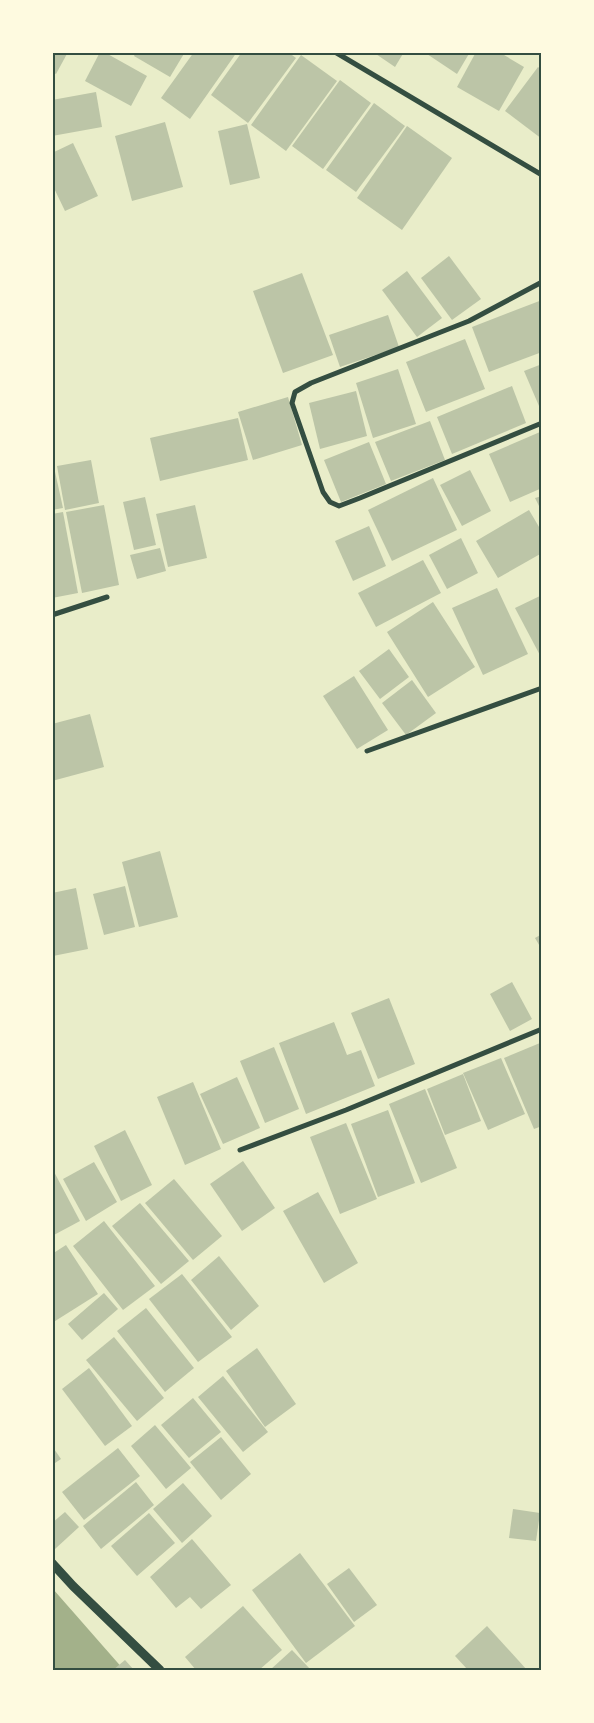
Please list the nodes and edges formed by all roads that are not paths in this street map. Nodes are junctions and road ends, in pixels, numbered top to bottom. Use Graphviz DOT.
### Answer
graph roads {
  1 [pos="335,52"];
  2 [pos="542,175"];
  3 [pos="542,282"];
  4 [pos="542,423"];
  5 [pos="107,597"];
  6 [pos="52,615"];
  7 [pos="542,688"];
  8 [pos="367,751"];
  9 [pos="542,1029"];
  10 [pos="240,1150"];
  11 [pos="52,1563"];
  12 [pos="160,1670"];
  1 -- 2 [label="street"];
  3 -- 4 [label="street"];
  5 -- 6 [label="street"];
  7 -- 8 [label="street"];
  9 -- 10 [label="street"];
  11 -- 12 [label="street"];
}
